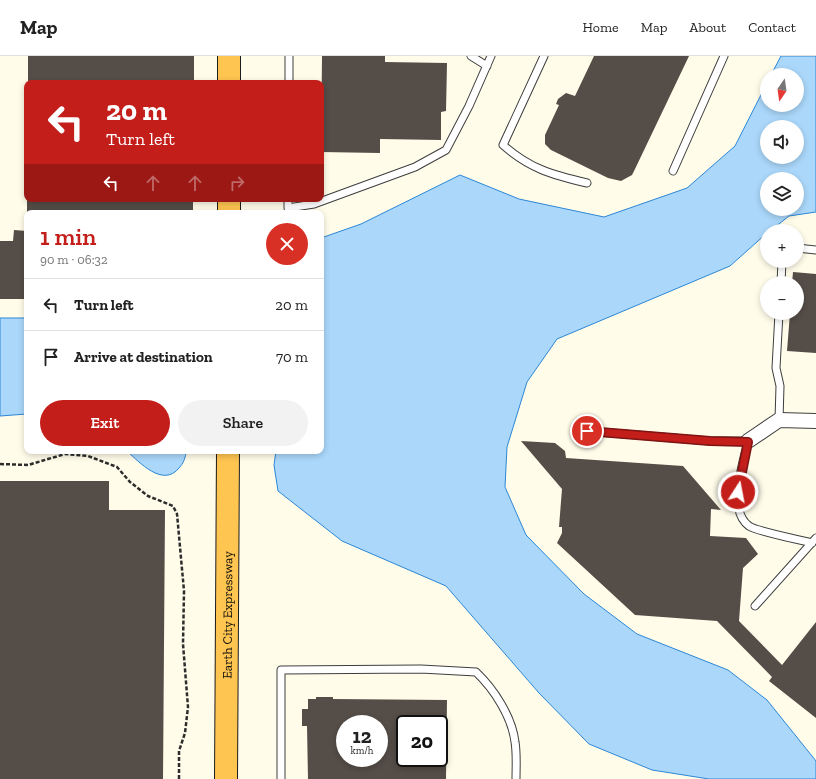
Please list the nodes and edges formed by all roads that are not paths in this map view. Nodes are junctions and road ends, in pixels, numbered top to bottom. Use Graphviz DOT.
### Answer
graph roads {
  1 [pos="229,56"];
  2 [pos="289,56"];
  3 [pos="471,56"];
  4 [pos="491,56"];
  5 [pos="544,56"];
  6 [pos="724,56"];
  7 [pos="487,66"];
  8 [pos="229,80"];
  9 [pos="289,80"];
  10 [pos="673,171"];
  11 [pos="587,183"];
  12 [pos="324,200"];
  13 [pos="288,202"];
  14 [pos="319,202"];
  15 [pos="804,249"];
  16 [pos="816,250"];
  17 [pos="779,320"];
  18 [pos="780,420"];
  19 [pos="816,421"];
  20 [pos="587,431"];
  21 [pos="748,442"];
  22 [pos="228,454"];
  23 [pos="814,541"];
  24 [pos="755,606"];
  25 [pos="226,779"];
  26 [pos="281,779"];
  27 [pos="516,779"];
  1 -- 8 [label="highway"];
  2 -- 9 [label="lane"];
  3 -- 7 [label="lane"];
  4 -- 7 [label="lane"];
  5 -- 11 [label="lane"];
  6 -- 10 [label="lane"];
  7 -- 12 [label="lane"];
  13 -- 14 [label="lane"];
  15 -- 16 [label="lane"];
  17 -- 18 [label="lane"];
  18 -- 19 [label="street"];
  18 -- 21 [label="street"];
  20 -- 21 [label="lane"];
  21 -- 23 [label="lane"];
  22 -- 25 [label="highway, Earth City Expressway"];
  23 -- 24 [label="lane"];
  26 -- 27 [label="lane"];
}
